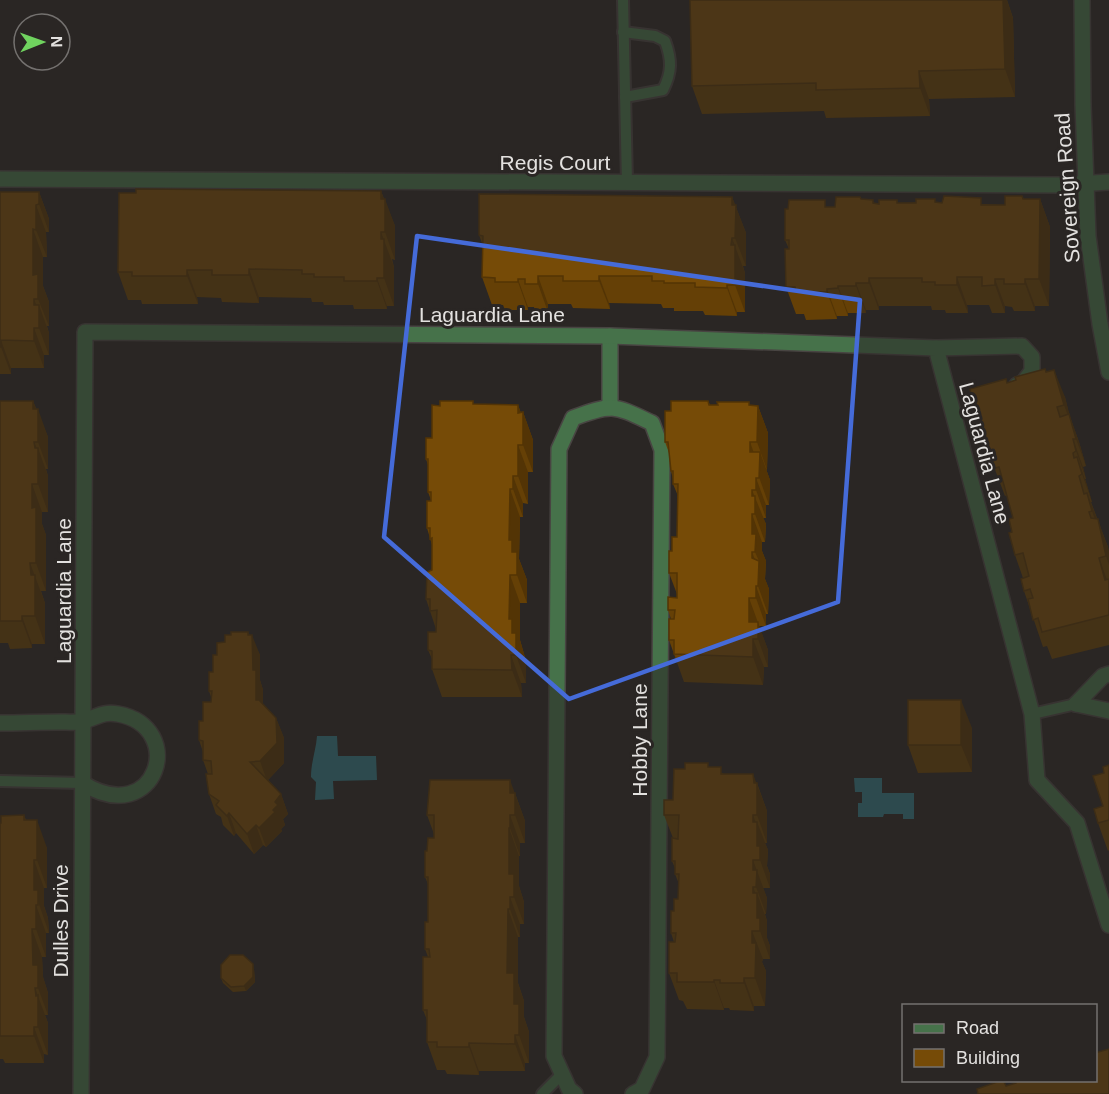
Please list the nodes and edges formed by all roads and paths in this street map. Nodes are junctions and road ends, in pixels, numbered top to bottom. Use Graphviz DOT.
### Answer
graph roads {
  1 [pos="622,0"];
  2 [pos="1082,0"];
  3 [pos="623,32"];
  4 [pos="625,97"];
  5 [pos="0,180"];
  6 [pos="627,183"];
  7 [pos="1109,183"];
  8 [pos="1086,184"];
  9 [pos="610,336"];
  10 [pos="936,348"];
  11 [pos="1109,372"];
  12 [pos="1002,391"];
  13 [pos="610,408"];
  14 [pos="1109,674"];
  15 [pos="1076,704"];
  16 [pos="1109,711"];
  17 [pos="1032,714"];
  18 [pos="83,721"];
  19 [pos="0,723"];
  20 [pos="83,747"];
  21 [pos="0,781"];
  22 [pos="82,783"];
  23 [pos="1109,926"];
  24 [pos="562,1074"];
  25 [pos="81,1094"];
  26 [pos="542,1094"];
  27 [pos="575,1094"];
  28 [pos="633,1094"];
  1 -- 3 [label="lane"];
  2 -- 8 [label="street, Sovereign Road"];
  3 -- 4 [label="lane"];
  3 -- 4 [label="lane"];
  4 -- 6 [label="lane"];
  5 -- 6 [label="street, Regis Court"];
  6 -- 8 [label="street, Regis Court"];
  7 -- 8 [label="street, Regis Court"];
  8 -- 11 [label="street, Sovereign Road"];
  9 -- 10 [label="street, Laguardia Lane"];
  9 -- 13 [label="street"];
  9 -- 18 [label="street, Laguardia Lane"];
  10 -- 12 [label="street"];
  10 -- 17 [label="street, Laguardia Lane"];
  13 -- 24 [label="street"];
  13 -- 28 [label="street, Hobby Lane"];
  14 -- 15 [label="street"];
  15 -- 16 [label="street"];
  15 -- 17 [label="lane"];
  17 -- 23 [label="street"];
  18 -- 19 [label="street"];
  18 -- 20 [label="street, Laguardia Lane"];
  18 -- 22 [label="street"];
  20 -- 22 [label="street, Dulles Drive"];
  21 -- 22 [label="lane"];
  22 -- 25 [label="street, Dulles Drive"];
  24 -- 26 [label="lane"];
  24 -- 27 [label="street"];
}
